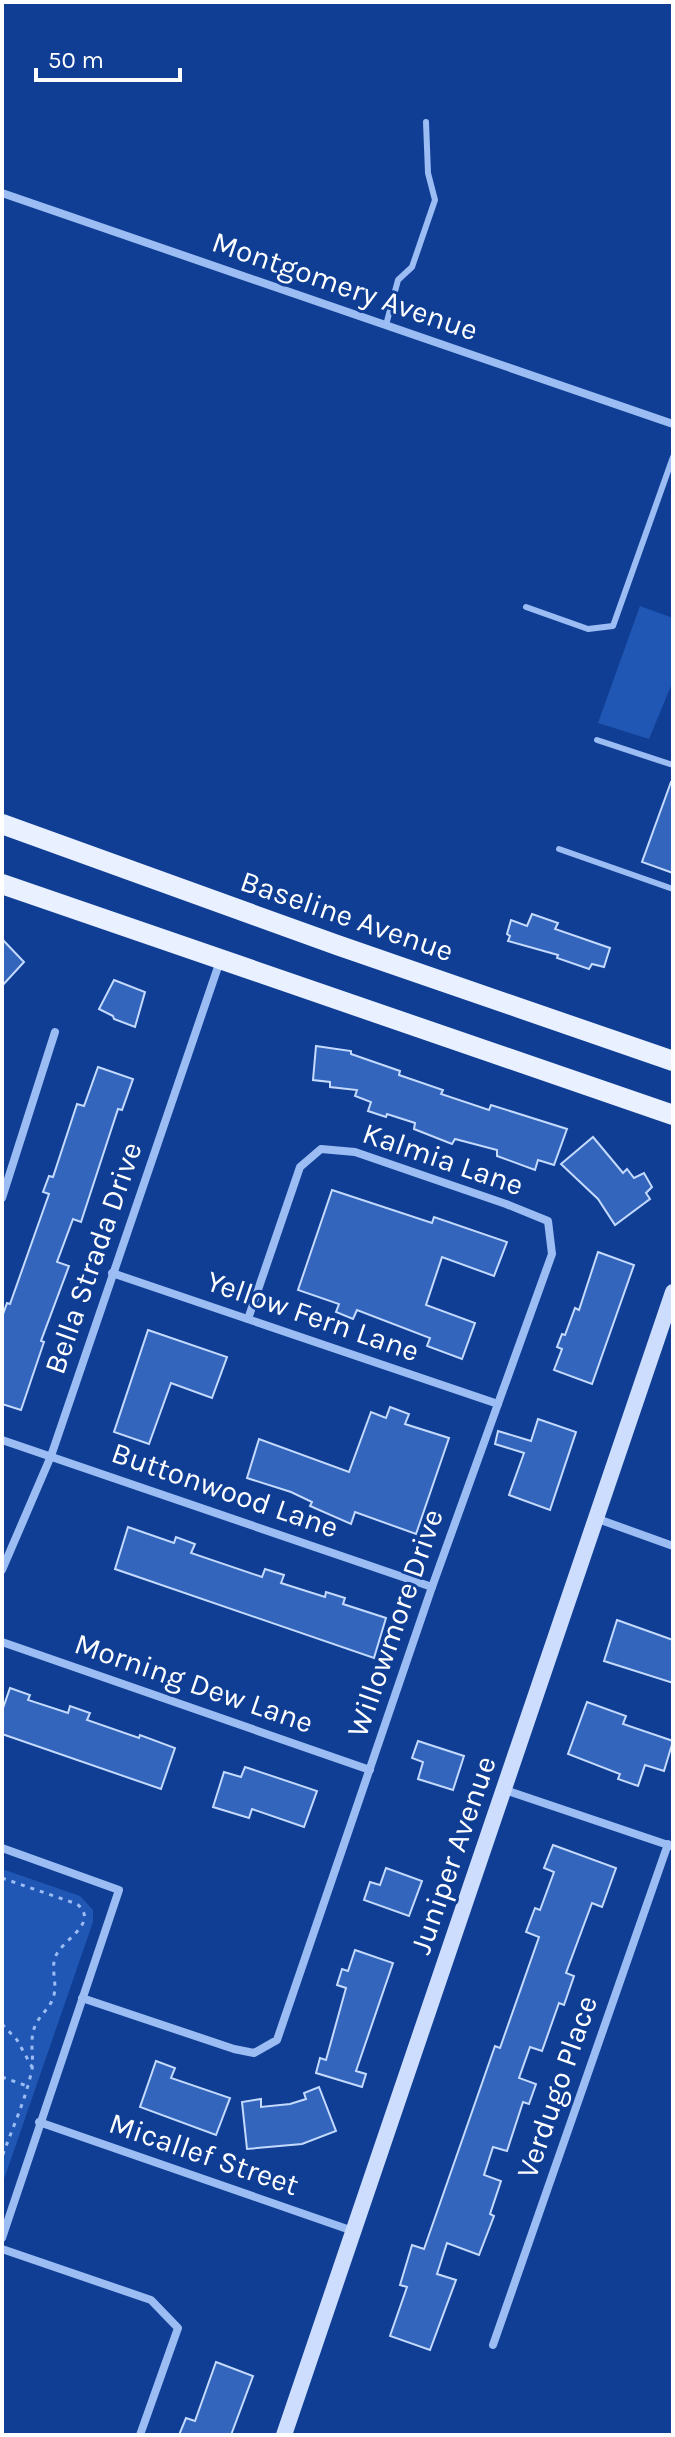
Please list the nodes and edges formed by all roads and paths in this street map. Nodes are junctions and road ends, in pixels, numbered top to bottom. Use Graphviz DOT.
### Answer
graph roads {
  1 [pos="426,122"];
  2 [pos="2,193"];
  3 [pos="386,325"];
  4 [pos="673,424"];
  5 [pos="673,457"];
  6 [pos="526,607"];
  7 [pos="597,740"];
  8 [pos="673,765"];
  9 [pos="2,824"];
  10 [pos="559,849"];
  11 [pos="2,884"];
  12 [pos="673,889"];
  13 [pos="221,959"];
  14 [pos="55,1032"];
  15 [pos="673,1061"];
  16 [pos="673,1115"];
  17 [pos="2,1198"];
  18 [pos="548,1221"];
  19 [pos="112,1273"];
  20 [pos="673,1292"];
  21 [pos="248,1319"];
  22 [pos="498,1404"];
  23 [pos="2,1440"];
  24 [pos="51,1456"];
  25 [pos="598,1519"];
  26 [pos="673,1546"];
  27 [pos="2,1570"];
  28 [pos="432,1587"];
  29 [pos="2,1642"];
  30 [pos="370,1770"];
  31 [pos="505,1790"];
  32 [pos="670,1845"];
  33 [pos="2,1848"];
  34 [pos="2,1878"];
  35 [pos="82,1998"];
  36 [pos="2,2024"];
  37 [pos="32,2067"];
  38 [pos="2,2077"];
  39 [pos="27,2086"];
  40 [pos="39,2122"];
  41 [pos="2,2157"];
  42 [pos="353,2231"];
  43 [pos="2,2238"];
  44 [pos="2,2249"];
  45 [pos="493,2345"];
  46 [pos="140,2435"];
  47 [pos="284,2435"];
  1 -- 3 [label="lane"];
  2 -- 3 [label="street, Montgomery Avenue"];
  3 -- 4 [label="street, Montgomery Avenue"];
  5 -- 6 [label="lane"];
  7 -- 8 [label="lane"];
  9 -- 15 [label="main road, Baseline Avenue"];
  10 -- 12 [label="lane"];
  11 -- 13 [label="main road"];
  13 -- 16 [label="main road"];
  13 -- 19 [label="street, Bella Strada Drive"];
  14 -- 17 [label="street"];
  18 -- 21 [label="street, Kalmia Lane"];
  18 -- 22 [label="street, Willowmore Drive"];
  19 -- 21 [label="street, Yellow Fern Lane"];
  19 -- 24 [label="street, Bella Strada Drive"];
  20 -- 25 [label="street, Juniper Avenue"];
  21 -- 22 [label="street, Yellow Fern Lane"];
  22 -- 28 [label="street, Willowmore Drive"];
  23 -- 24 [label="street, Buttonwood Lane"];
  24 -- 27 [label="street, Bella Strada Drive"];
  24 -- 28 [label="street, Buttonwood Lane"];
  25 -- 26 [label="street"];
  25 -- 31 [label="street, Juniper Avenue"];
  28 -- 30 [label="street, Willowmore Drive"];
  29 -- 30 [label="street, Morning Dew Lane"];
  30 -- 35 [label="street, Willowmore Drive"];
  31 -- 32 [label="street"];
  31 -- 42 [label="street, Juniper Avenue"];
  32 -- 45 [label="street, Verdugo Place"];
  33 -- 35 [label="street"];
  34 -- 37 [label="path"];
  35 -- 40 [label="street"];
  36 -- 37 [label="path"];
  37 -- 39 [label="path"];
  38 -- 39 [label="path"];
  39 -- 41 [label="path"];
  40 -- 42 [label="street, Micallef Street"];
  40 -- 43 [label="street"];
  42 -- 47 [label="street, Juniper Avenue"];
  44 -- 46 [label="street"];
}
